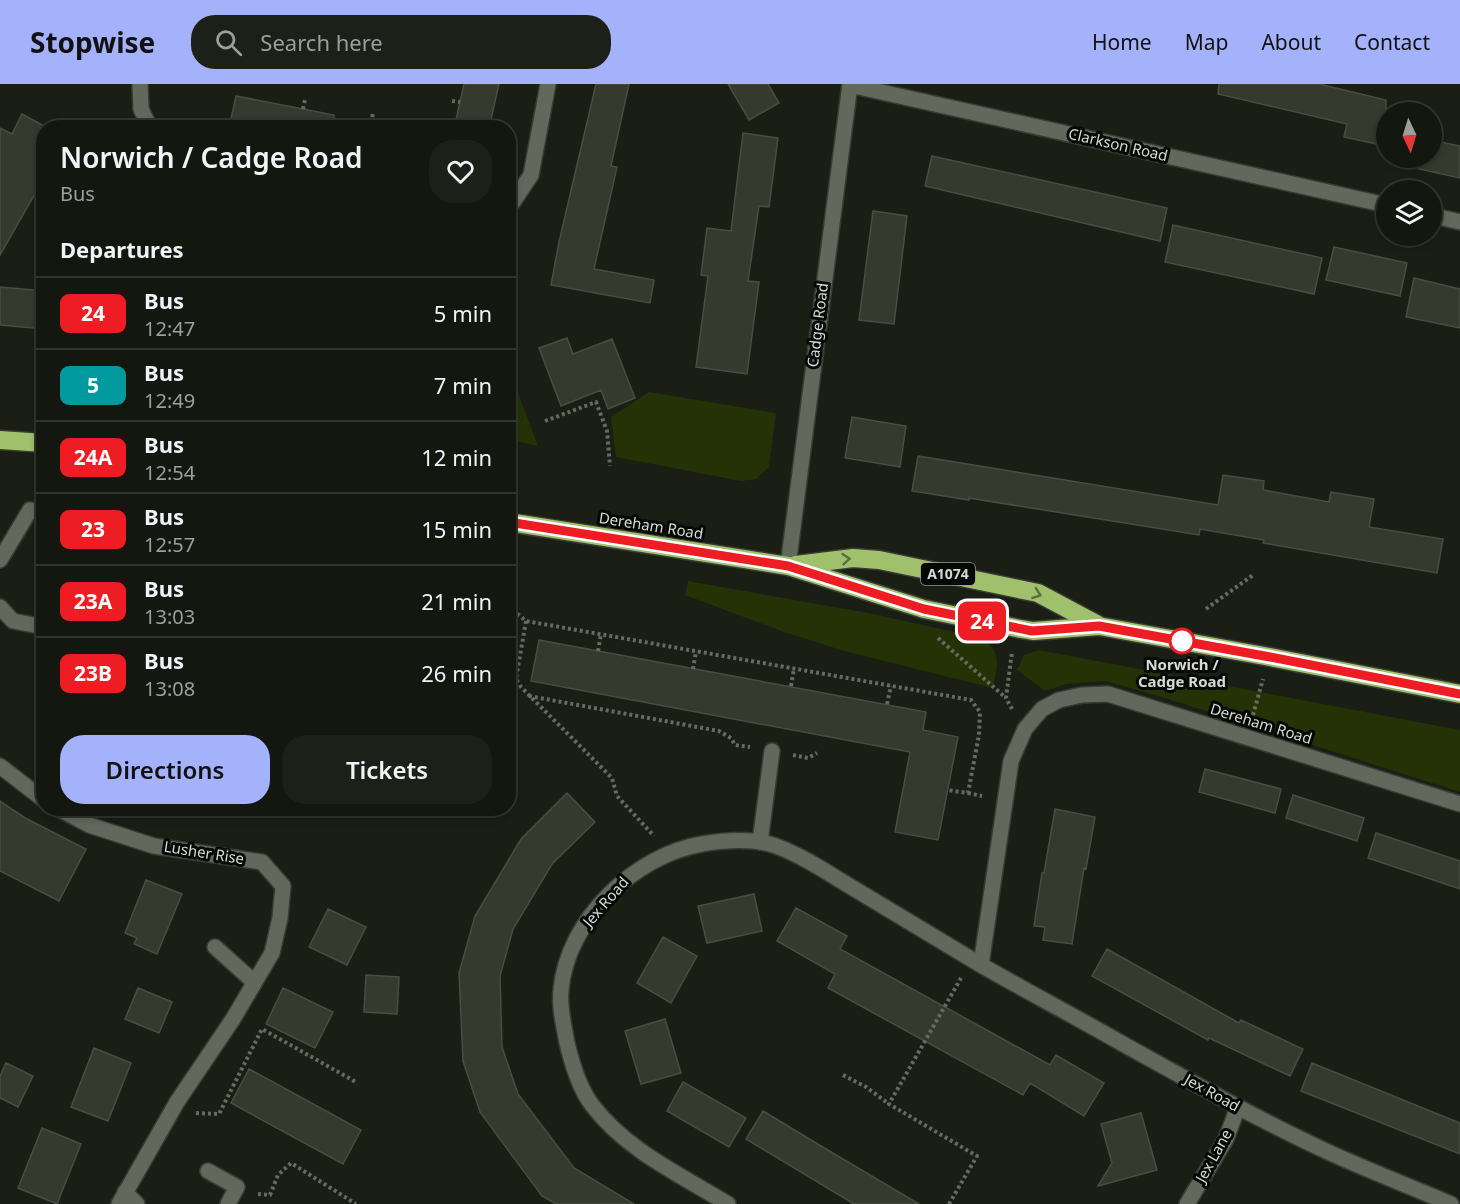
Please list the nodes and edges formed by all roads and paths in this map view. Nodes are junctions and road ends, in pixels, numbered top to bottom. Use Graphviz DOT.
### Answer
graph roads {
  1 [pos="140,84"];
  2 [pos="548,84"];
  3 [pos="850,84"];
  4 [pos="305,100"];
  5 [pos="452,101"];
  6 [pos="460,102"];
  7 [pos="303,109"];
  8 [pos="373,113"];
  9 [pos="146,120"];
  10 [pos="372,120"];
  11 [pos="516,198"];
  12 [pos="1376,203"];
  13 [pos="1442,218"];
  14 [pos="1460,222"];
  15 [pos="545,421"];
  16 [pos="0,440"];
  17 [pos="36,442"];
  18 [pos="610,466"];
  19 [pos="36,512"];
  20 [pos="516,523"];
  21 [pos="0,560"];
  22 [pos="788,566"];
  23 [pos="1253,575"];
  24 [pos="0,607"];
  25 [pos="1206,609"];
  26 [pos="516,613"];
  27 [pos="526,621"];
  28 [pos="36,625"];
  29 [pos="1099,626"];
  30 [pos="1016,628"];
  31 [pos="931,632"];
  32 [pos="601,634"];
  33 [pos="598,651"];
  34 [pos="696,651"];
  35 [pos="1270,657"];
  36 [pos="794,668"];
  37 [pos="693,669"];
  38 [pos="791,686"];
  39 [pos="891,686"];
  40 [pos="1460,694"];
  41 [pos="530,696"];
  42 [pos="1006,698"];
  43 [pos="887,704"];
  44 [pos="1025,729"];
  45 [pos="1245,738"];
  46 [pos="735,745"];
  47 [pos="772,751"];
  48 [pos="817,753"];
  49 [pos="808,758"];
  50 [pos="0,766"];
  51 [pos="948,790"];
  52 [pos="36,794"];
  53 [pos="968,794"];
  54 [pos="982,796"];
  55 [pos="1460,804"];
  56 [pos="72,816"];
  57 [pos="759,842"];
  58 [pos="669,854"];
  59 [pos="214,952"];
  60 [pos="976,962"];
  61 [pos="254,982"];
  62 [pos="843,1075"];
  63 [pos="356,1082"];
  64 [pos="889,1104"];
  65 [pos="1238,1107"];
  66 [pos="188,1110"];
  67 [pos="208,1171"];
  68 [pos="122,1198"];
  69 [pos="252,1199"];
  70 [pos="137,1204"];
  71 [pos="228,1204"];
  72 [pos="356,1204"];
  73 [pos="728,1204"];
  74 [pos="949,1204"];
  75 [pos="1187,1204"];
  76 [pos="1451,1204"];
  1 -- 9 [label="street"];
  2 -- 11 [label="street"];
  3 -- 12 [label="street, Clarkson Road"];
  3 -- 22 [label="street, Cadge Road"];
  4 -- 7 [label="path"];
  5 -- 6 [label="path"];
  8 -- 10 [label="path"];
  13 -- 14 [label="street"];
  15 -- 18 [label="path"];
  16 -- 17 [label="highway"];
  19 -- 21 [label="street"];
  20 -- 22 [label="highway, Dereham Road / A1074"];
  22 -- 29 [label="highway, Dereham Road / A1074, one-way"];
  22 -- 30 [label="highway, Dereham Road / A1074"];
  23 -- 25 [label="path"];
  24 -- 28 [label="street"];
  26 -- 27 [label="path"];
  27 -- 32 [label="path"];
  27 -- 41 [label="path"];
  29 -- 30 [label="highway, Dereham Road / A1074"];
  29 -- 35 [label="highway, Dereham Road / A1074"];
  30 -- 42 [label="path"];
  31 -- 42 [label="path"];
  32 -- 33 [label="path"];
  32 -- 34 [label="path"];
  34 -- 36 [label="path"];
  34 -- 37 [label="path"];
  35 -- 40 [label="highway, Dereham Road / A1074"];
  35 -- 45 [label="path"];
  36 -- 38 [label="path"];
  36 -- 39 [label="path"];
  39 -- 43 [label="path"];
  39 -- 53 [label="path"];
  41 -- 46 [label="path"];
  41 -- 58 [label="path"];
  42 -- 44 [label="path"];
  44 -- 45 [label="street, Dereham Road"];
  44 -- 60 [label="street"];
  45 -- 55 [label="street, Dereham Road"];
  47 -- 57 [label="street"];
  48 -- 49 [label="path"];
  50 -- 52 [label="street"];
  51 -- 53 [label="path"];
  53 -- 54 [label="path"];
  56 -- 61 [label="street, Lusher Rise"];
  57 -- 58 [label="street, Jex Road"];
  57 -- 60 [label="street, Jex Road"];
  58 -- 73 [label="street, Jex Road"];
  59 -- 61 [label="street"];
  60 -- 64 [label="path"];
  60 -- 65 [label="street, Jex Road"];
  61 -- 68 [label="street, Lusher Rise"];
  62 -- 64 [label="path"];
  63 -- 66 [label="path"];
  64 -- 74 [label="path"];
  65 -- 75 [label="street, Jex Lane"];
  65 -- 76 [label="street, Jex Road"];
  67 -- 71 [label="street"];
  68 -- 70 [label="street, Lusher Rise"];
  69 -- 72 [label="path"];
}
